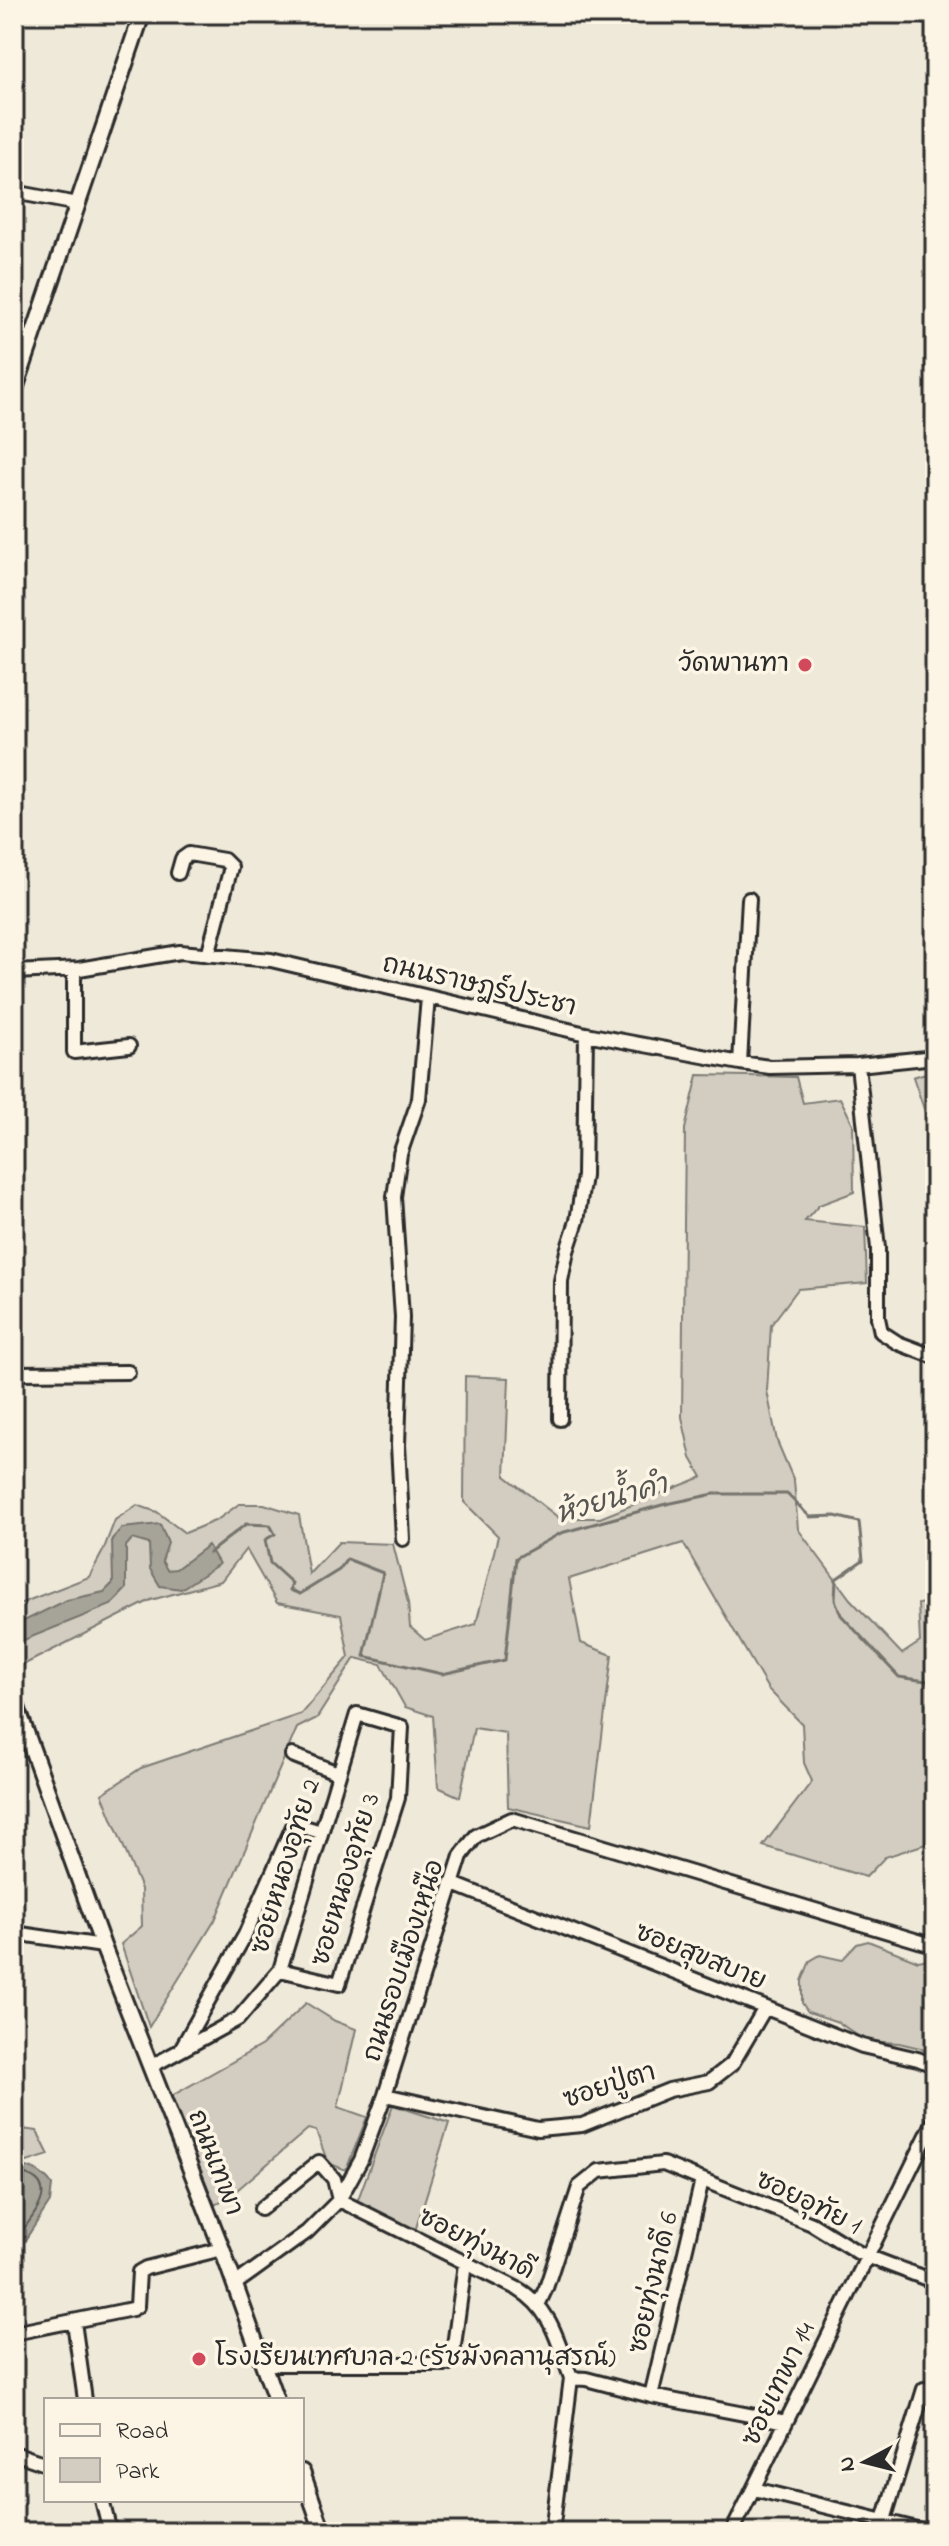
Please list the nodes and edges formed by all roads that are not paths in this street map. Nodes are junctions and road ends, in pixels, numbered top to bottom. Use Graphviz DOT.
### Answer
graph roads {
  1 [pos="142,14"];
  2 [pos="14,192"];
  3 [pos="78,204"];
  4 [pos="14,333"];
  5 [pos="32,339"];
  6 [pos="14,392"];
  7 [pos="178,873"];
  8 [pos="749,899"];
  9 [pos="208,955"];
  10 [pos="74,970"];
  11 [pos="14,972"];
  12 [pos="428,998"];
  13 [pos="586,1034"];
  14 [pos="129,1046"];
  15 [pos="935,1057"];
  16 [pos="740,1063"];
  17 [pos="858,1065"];
  18 [pos="935,1357"];
  19 [pos="128,1372"];
  20 [pos="14,1373"];
  21 [pos="560,1419"];
  22 [pos="403,1539"];
  23 [pos="14,1699"];
  24 [pos="357,1714"];
  25 [pos="292,1755"];
  26 [pos="338,1773"];
  27 [pos="321,1832"];
  28 [pos="451,1883"];
  29 [pos="14,1933"];
  30 [pos="103,1946"];
  31 [pos="935,1946"];
  32 [pos="280,1970"];
  33 [pos="765,2008"];
  34 [pos="181,2050"];
  35 [pos="935,2066"];
  36 [pos="150,2067"];
  37 [pos="385,2095"];
  38 [pos="935,2119"];
  39 [pos="702,2180"];
  40 [pos="339,2200"];
  41 [pos="261,2209"];
  42 [pos="222,2249"];
  43 [pos="867,2256"];
  44 [pos="465,2264"];
  45 [pos="935,2282"];
  46 [pos="235,2284"];
  47 [pos="539,2303"];
  48 [pos="74,2322"];
  49 [pos="14,2333"];
  50 [pos="263,2364"];
  51 [pos="571,2378"];
  52 [pos="924,2389"];
  53 [pos="651,2396"];
  54 [pos="85,2398"];
  55 [pos="275,2398"];
  56 [pos="786,2422"];
  57 [pos="14,2453"];
  58 [pos="44,2463"];
  59 [pos="304,2478"];
  60 [pos="754,2489"];
  61 [pos="102,2502"];
  62 [pos="884,2520"];
  63 [pos="110,2532"];
  64 [pos="323,2532"];
  65 [pos="344,2532"];
  66 [pos="381,2532"];
  67 [pos="550,2532"];
  68 [pos="732,2532"];
  69 [pos="929,2532"];
  1 -- 3 [label="street"];
  2 -- 3 [label="street"];
  3 -- 5 [label="street"];
  4 -- 5 [label="street"];
  5 -- 6 [label="street"];
  7 -- 9 [label="street"];
  8 -- 16 [label="street"];
  9 -- 10 [label="street, ถนนราษฎร์ประชา"];
  9 -- 12 [label="street, ถนนราษฎร์ประชา"];
  10 -- 11 [label="street, ถนนราษฎร์ประชา"];
  10 -- 14 [label="street"];
  12 -- 13 [label="street, ถนนราษฎร์ประชา"];
  12 -- 22 [label="street"];
  13 -- 16 [label="street, ถนนราษฎร์ประชา"];
  13 -- 21 [label="street"];
  15 -- 17 [label="street, ถนนราษฎร์ประชา"];
  16 -- 17 [label="street, ถนนราษฎร์ประชา"];
  17 -- 18 [label="street"];
  19 -- 20 [label="street"];
  23 -- 30 [label="street, ถนนเทพา"];
  24 -- 26 [label="street, ซอยหนองอุทัย 2"];
  24 -- 32 [label="street, ซอยหนองอุทัย 3"];
  25 -- 26 [label="street"];
  26 -- 27 [label="street, ซอยหนองอุทัย 2"];
  27 -- 32 [label="street, ซอยหนองอุทัย 2"];
  27 -- 34 [label="street"];
  28 -- 31 [label="street, ถนนรอบเมืองเหนือ"];
  28 -- 33 [label="street, ซอยสุขสบาย"];
  28 -- 37 [label="street, ถนนรอบเมืองเหนือ"];
  29 -- 30 [label="street"];
  30 -- 36 [label="street, ถนนเทพา"];
  32 -- 34 [label="street, ซอยหนองอุทัย 2"];
  33 -- 35 [label="street, ซอยสุขสบาย"];
  33 -- 37 [label="street, ซอยปู่ตา"];
  34 -- 36 [label="street, ซอยหนองอุทัย 2"];
  36 -- 42 [label="street, ถนนเทพา"];
  37 -- 40 [label="street, ถนนรอบเมืองเหนือ"];
  38 -- 43 [label="street"];
  39 -- 43 [label="street, ซอยอุทัย 1"];
  39 -- 47 [label="street, ซอยอุทัย 1"];
  39 -- 53 [label="street, ซอยทุ่งนาดี 6"];
  40 -- 41 [label="street"];
  40 -- 44 [label="street, ซอยทุ่งนาดี"];
  40 -- 46 [label="street, ถนนรอบเมืองเหนือ"];
  42 -- 46 [label="street, ถนนเทพา"];
  42 -- 48 [label="street"];
  43 -- 45 [label="street, ซอยอุทัย 1"];
  43 -- 56 [label="street, ซอยเทพา 14"];
  44 -- 47 [label="street, ซอยทุ่งนาดี"];
  44 -- 50 [label="street"];
  46 -- 50 [label="street, ถนนเทพา"];
  47 -- 51 [label="street, ซอยทุ่งนาดี"];
  48 -- 49 [label="street"];
  48 -- 54 [label="street"];
  50 -- 55 [label="street, ถนนเทพา"];
  51 -- 53 [label="street"];
  51 -- 67 [label="street"];
  52 -- 62 [label="street"];
  53 -- 56 [label="street"];
  56 -- 60 [label="street, ซอยเทพา 14"];
  57 -- 58 [label="street"];
  59 -- 64 [label="street"];
  60 -- 62 [label="street"];
  60 -- 68 [label="street, ซอยเทพา 14"];
  61 -- 63 [label="street"];
  62 -- 69 [label="street"];
  65 -- 66 [label="street"];
}
